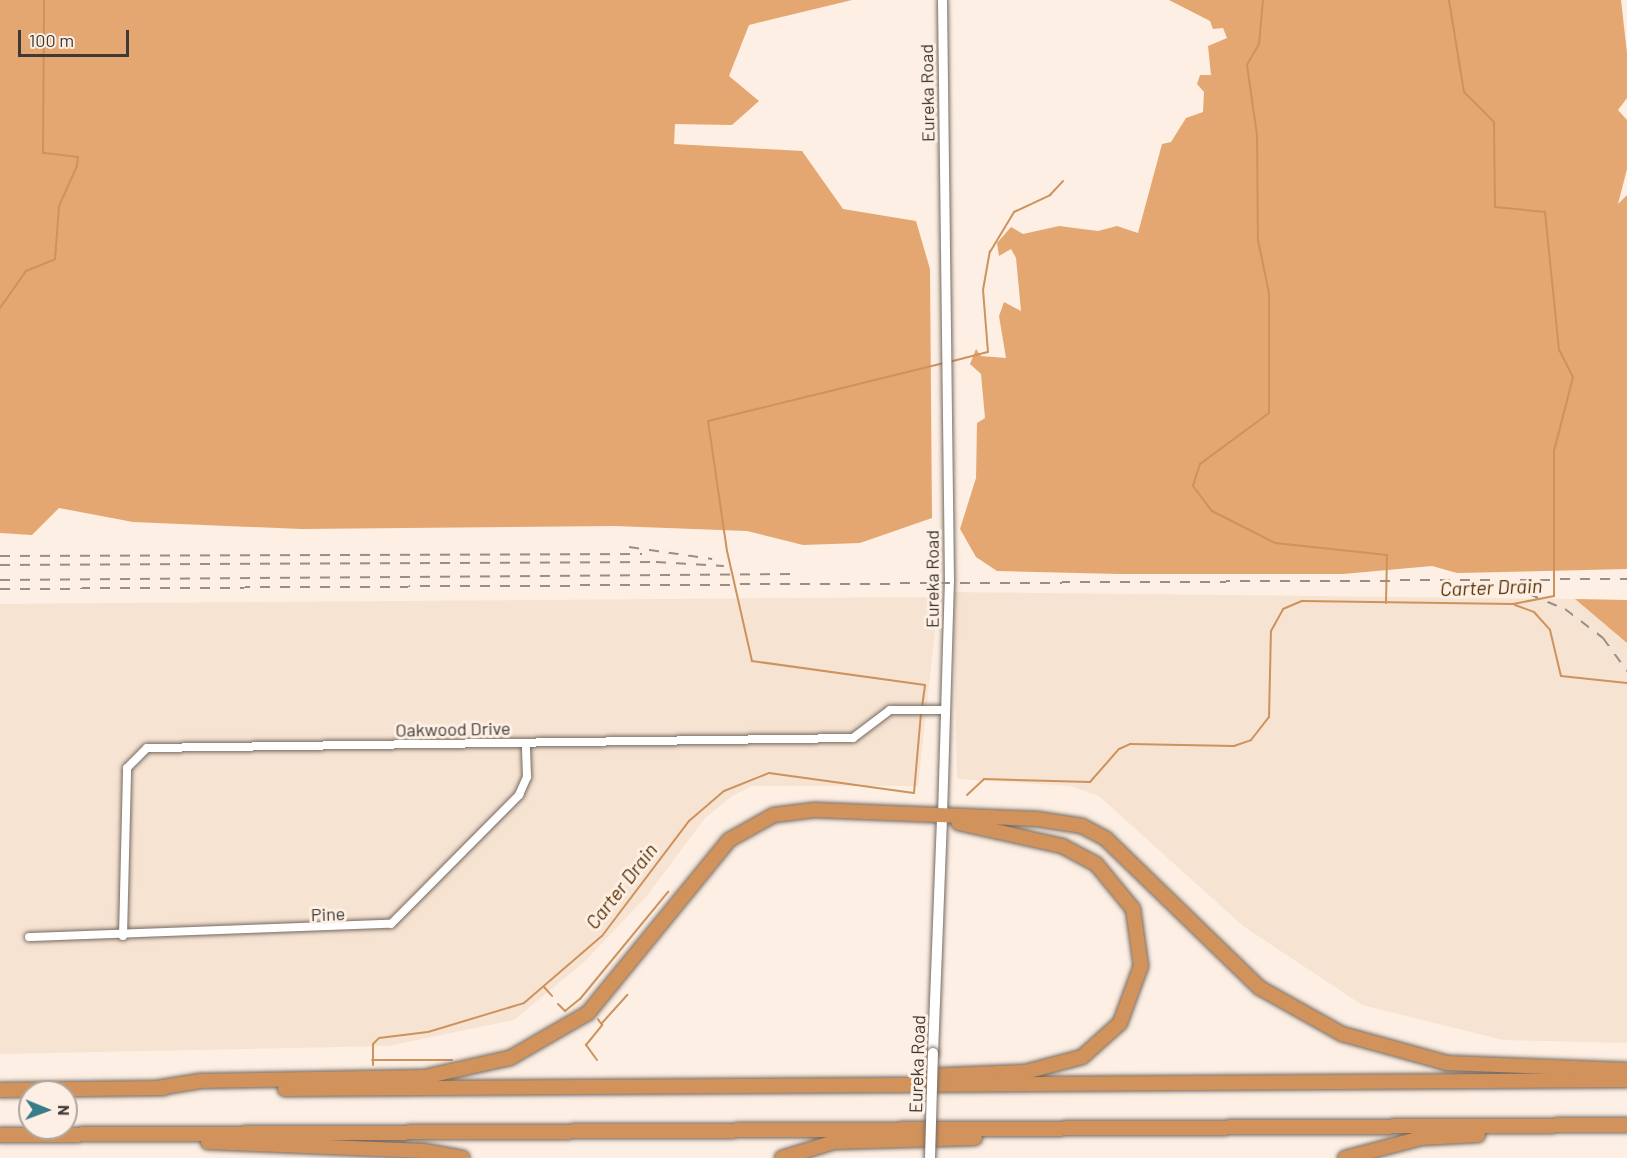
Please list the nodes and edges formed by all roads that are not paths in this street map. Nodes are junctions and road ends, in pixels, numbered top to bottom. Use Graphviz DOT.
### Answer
graph roads {
  1 [pos="942,0"];
  2 [pos="946,710"];
  3 [pos="526,743"];
  4 [pos="942,819"];
  5 [pos="123,936"];
  6 [pos="29,937"];
  7 [pos="1627,1070"];
  8 [pos="1627,1080"];
  9 [pos="782,1085"];
  10 [pos="158,1088"];
  11 [pos="0,1090"];
  12 [pos="1627,1125"];
  13 [pos="1080,1130"];
  14 [pos="1627,1133"];
  15 [pos="180,1134"];
  16 [pos="0,1135"];
  17 [pos="462,1158"];
  18 [pos="782,1158"];
  19 [pos="930,1158"];
  20 [pos="1345,1158"];
  1 -- 2 [label="street, Eureka Road"];
  2 -- 3 [label="street, Oakwood Drive"];
  2 -- 4 [label="street, Eureka Road"];
  3 -- 5 [label="street, Pine"];
  3 -- 5 [label="street, Oakwood Drive"];
  4 -- 7 [label="highway"];
  4 -- 9 [label="highway"];
  4 -- 10 [label="highway"];
  4 -- 19 [label="main road, Eureka Road, bridge"];
  5 -- 6 [label="street, Pine"];
  8 -- 9 [label="highway"];
  9 -- 10 [label="highway"];
  10 -- 11 [label="highway"];
  12 -- 13 [label="highway"];
  13 -- 15 [label="highway"];
  13 -- 18 [label="highway"];
  14 -- 20 [label="highway"];
  15 -- 16 [label="highway"];
  15 -- 17 [label="highway"];
}
